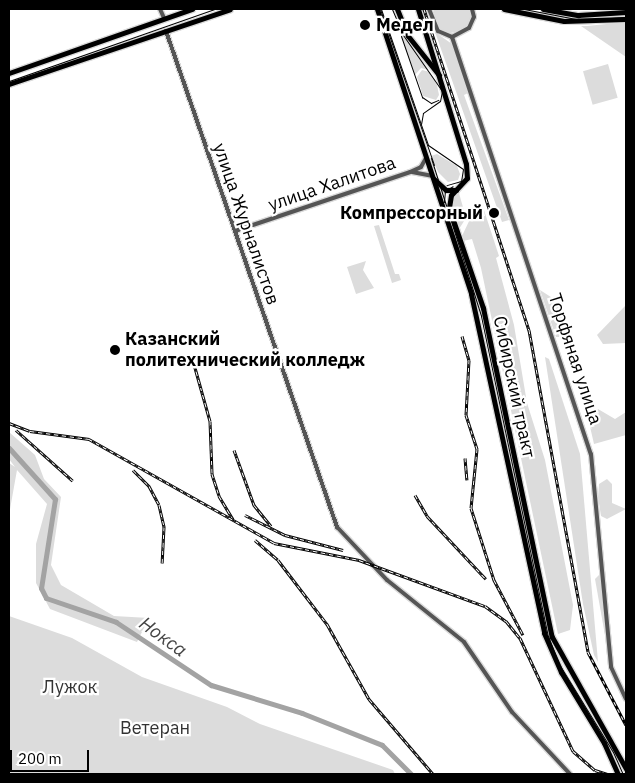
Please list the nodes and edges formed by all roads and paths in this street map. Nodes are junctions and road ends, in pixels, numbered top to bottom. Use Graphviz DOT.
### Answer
graph roads {
  1 [pos="160,9"];
  2 [pos="192,9"];
  3 [pos="230,9"];
  4 [pos="377,9"];
  5 [pos="396,9"];
  6 [pos="418,9"];
  7 [pos="429,9"];
  8 [pos="472,9"];
  9 [pos="478,9"];
  10 [pos="504,9"];
  11 [pos="543,9"];
  12 [pos="626,12"];
  13 [pos="474,17"];
  14 [pos="164,18"];
  15 [pos="626,19"];
  16 [pos="166,31"];
  17 [pos="452,36"];
  18 [pos="9,73"];
  19 [pos="9,84"];
  20 [pos="444,84"];
  21 [pos="426,158"];
  22 [pos="410,172"];
  23 [pos="432,176"];
  24 [pos="458,189"];
  25 [pos="234,231"];
  26 [pos="626,699"];
  27 [pos="626,769"];
  28 [pos="570,774"];
  29 [pos="618,774"];
  1 -- 14 [label="street"];
  2 -- 14 [label="main road"];
  3 -- 16 [label="main road"];
  4 -- 21 [label="main road, Сибирский тракт"];
  5 -- 20 [label="main road"];
  6 -- 20 [label="main road, Сибирский тракт"];
  7 -- 17 [label="street"];
  8 -- 13 [label="street"];
  9 -- 13 [label="street"];
  10 -- 15 [label="main road"];
  11 -- 12 [label="main road"];
  13 -- 17 [label="street"];
  14 -- 18 [label="main road"];
  16 -- 19 [label="main road"];
  16 -- 25 [label="street, улица Журналистов"];
  17 -- 26 [label="street, Торфяная улица"];
  20 -- 24 [label="main road, Сибирский тракт"];
  21 -- 22 [label="street"];
  21 -- 23 [label="main road, Сибирский тракт"];
  22 -- 23 [label="street"];
  22 -- 25 [label="street, улица Халитова"];
  23 -- 24 [label="main road"];
  23 -- 29 [label="main road, Сибирский тракт"];
  24 -- 27 [label="main road, Сибирский тракт"];
  25 -- 28 [label="street, улица Журналистов"];
}
